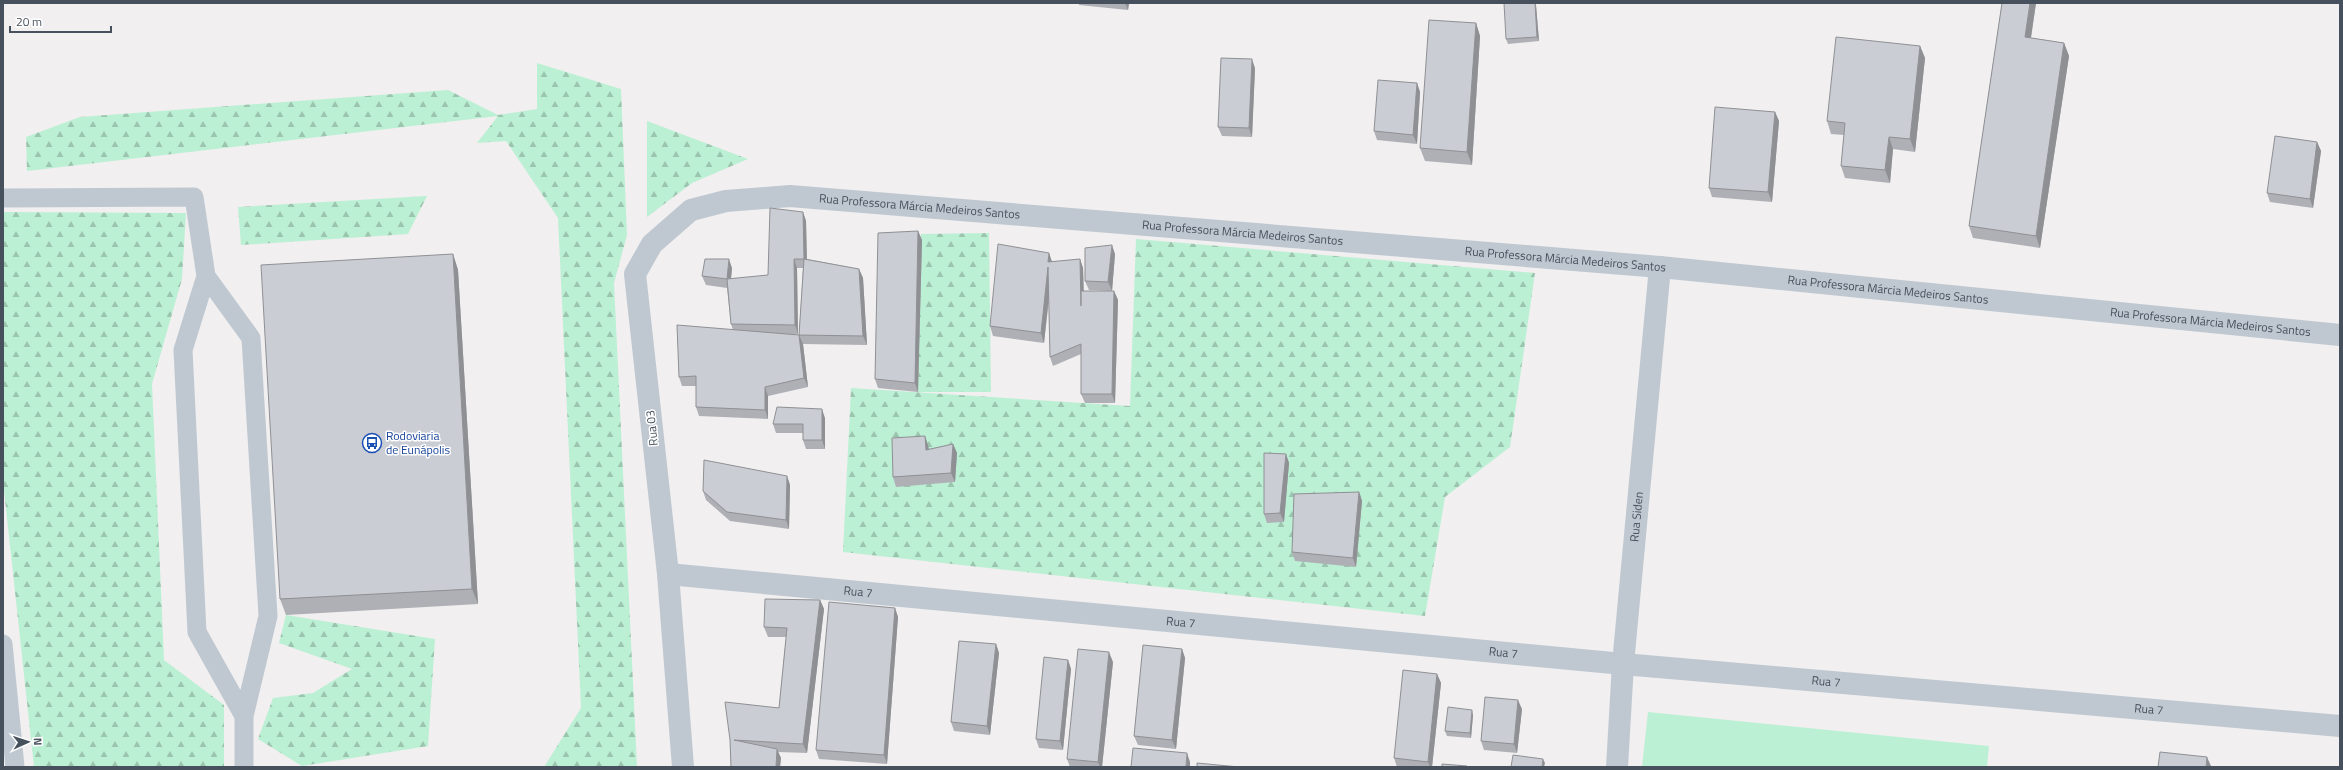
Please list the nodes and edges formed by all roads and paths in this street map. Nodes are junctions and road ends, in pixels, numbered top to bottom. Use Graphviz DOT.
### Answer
graph roads {
  1 [pos="790,196"];
  2 [pos="3,198"];
  3 [pos="1660,267"];
  4 [pos="206,276"];
  5 [pos="2340,336"];
  6 [pos="668,574"];
  7 [pos="3,644"];
  8 [pos="1623,664"];
  9 [pos="244,716"];
  10 [pos="2340,726"];
  11 [pos="15,767"];
  12 [pos="244,767"];
  13 [pos="683,767"];
  14 [pos="1617,767"];
  1 -- 3 [label="street, Rua Professora Márcia Medeiros Santos"];
  1 -- 6 [label="street, Rua 03"];
  2 -- 4 [label="lane"];
  3 -- 5 [label="street, Rua Professora Márcia Medeiros Santos"];
  3 -- 8 [label="street, Rua Siden"];
  4 -- 9 [label="lane"];
  4 -- 9 [label="lane"];
  6 -- 8 [label="street, Rua 7"];
  6 -- 13 [label="street, Rua 03"];
  7 -- 11 [label="lane"];
  8 -- 10 [label="street, Rua 7"];
  8 -- 14 [label="street, Rua Siden"];
  9 -- 12 [label="lane"];
}
